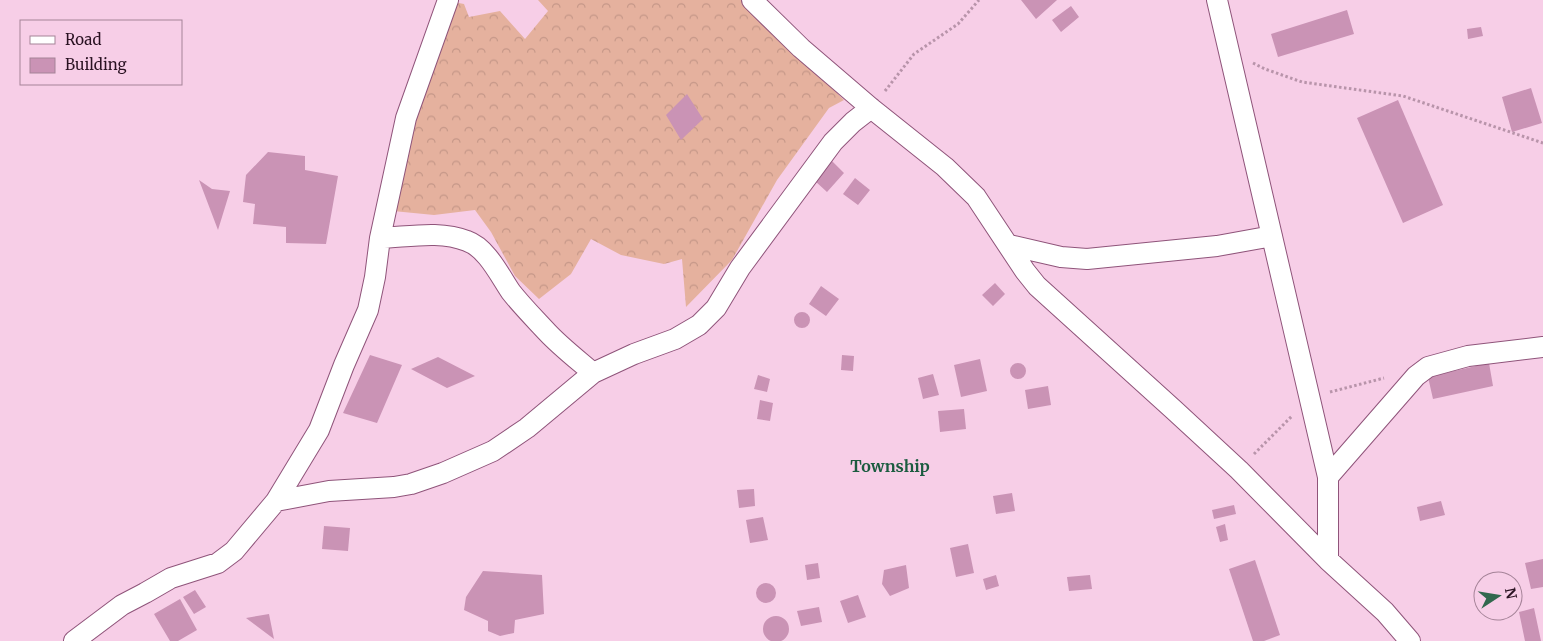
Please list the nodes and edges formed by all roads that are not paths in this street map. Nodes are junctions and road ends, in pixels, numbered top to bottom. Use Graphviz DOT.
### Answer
graph roads {
  1 [pos="448,0"];
  2 [pos="752,0"];
  3 [pos="1217,0"];
  4 [pos="871,108"];
  5 [pos="1272,236"];
  6 [pos="380,238"];
  7 [pos="1009,245"];
  8 [pos="1543,346"];
  9 [pos="593,373"];
  10 [pos="1328,477"];
  11 [pos="276,501"];
  12 [pos="1328,560"];
  13 [pos="74,641"];
  14 [pos="1410,641"];
  1 -- 6 [label="street"];
  2 -- 4 [label="street"];
  3 -- 5 [label="street"];
  4 -- 7 [label="street"];
  4 -- 9 [label="street"];
  5 -- 7 [label="street"];
  5 -- 10 [label="street"];
  6 -- 9 [label="street"];
  6 -- 11 [label="street"];
  7 -- 12 [label="street"];
  8 -- 10 [label="street"];
  9 -- 11 [label="street"];
  10 -- 12 [label="street"];
  11 -- 13 [label="street"];
  12 -- 14 [label="street"];
}
